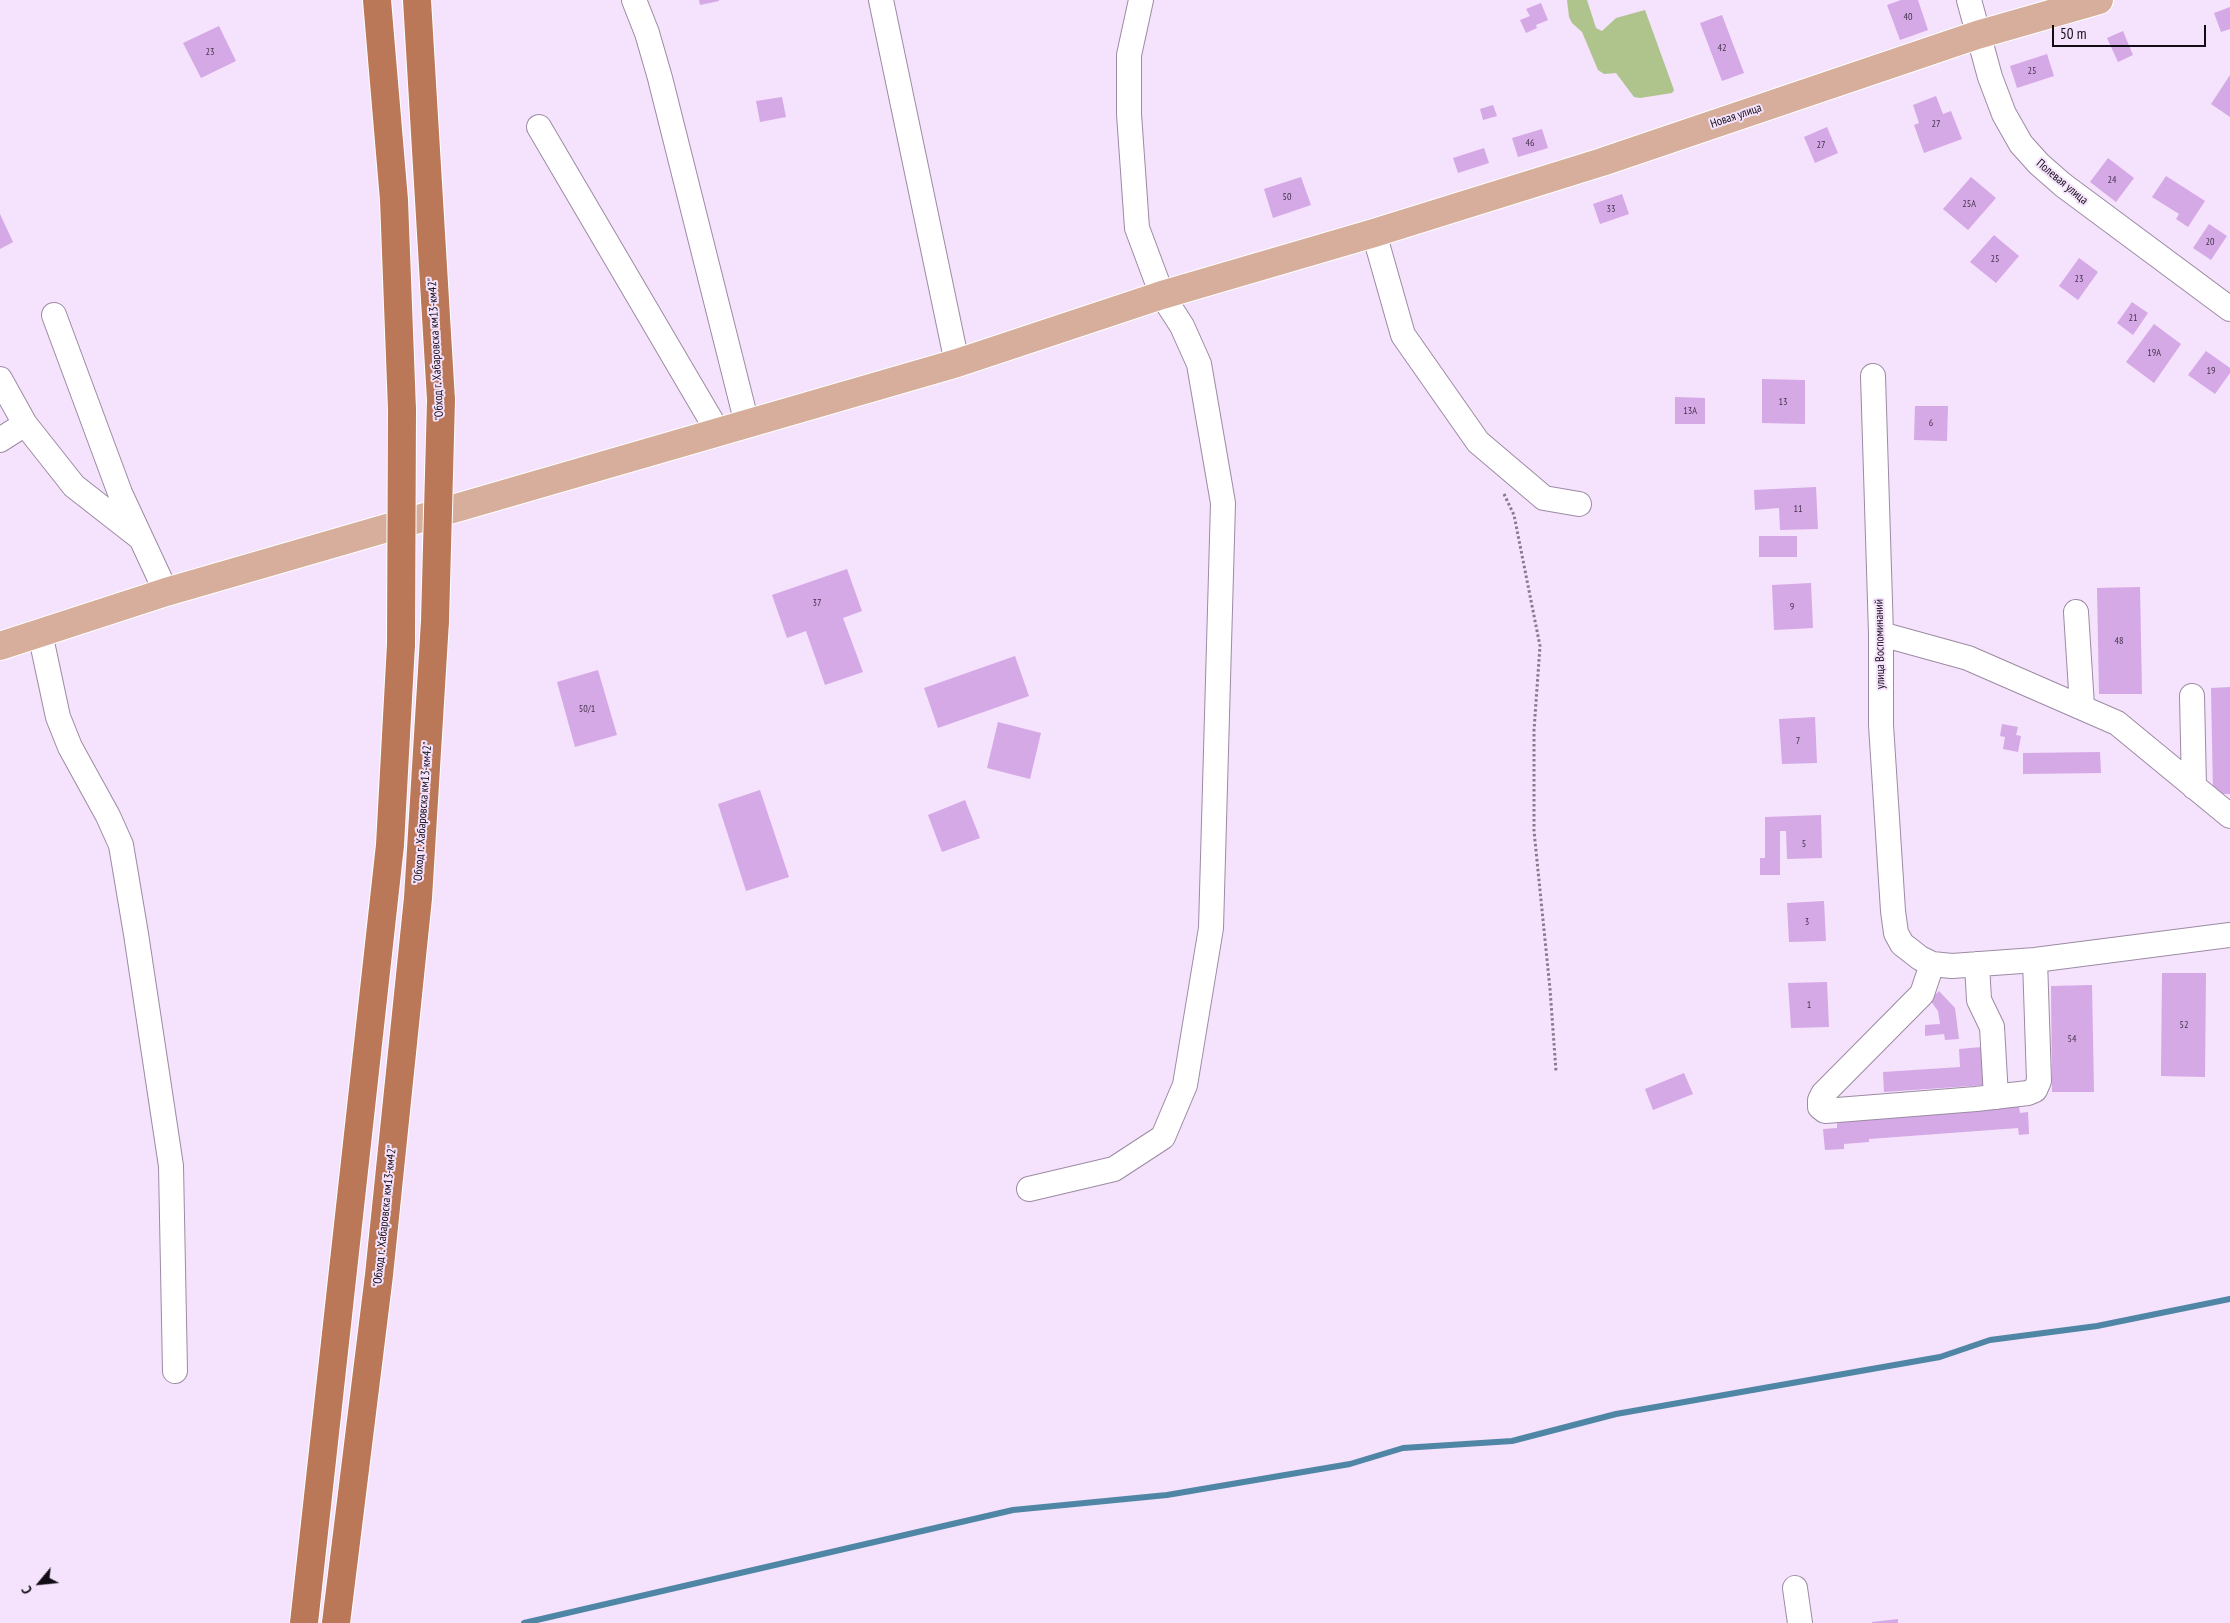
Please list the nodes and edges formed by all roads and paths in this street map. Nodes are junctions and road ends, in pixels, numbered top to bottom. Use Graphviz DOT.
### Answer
graph roads {
  1 [pos="377,0"];
  2 [pos="417,0"];
  3 [pos="634,0"];
  4 [pos="881,0"];
  5 [pos="1141,0"];
  6 [pos="1971,0"];
  7 [pos="2099,0"];
  8 [pos="1977,36"];
  9 [pos="539,127"];
  10 [pos="1374,234"];
  11 [pos="1162,295"];
  12 [pos="2230,309"];
  13 [pos="54,315"];
  14 [pos="957,362"];
  15 [pos="1873,376"];
  16 [pos="0,378"];
  17 [pos="25,424"];
  18 [pos="747,424"];
  19 [pos="718,432"];
  20 [pos="0,440"];
  21 [pos="1502,491"];
  22 [pos="1579,504"];
  23 [pos="141,538"];
  24 [pos="166,592"];
  25 [pos="2076,612"];
  26 [pos="40,633"];
  27 [pos="1881,634"];
  28 [pos="0,646"];
  29 [pos="2192,696"];
  30 [pos="2082,706"];
  31 [pos="2194,787"];
  32 [pos="2230,816"];
  33 [pos="2230,935"];
  34 [pos="2035,960"];
  35 [pos="1932,964"];
  36 [pos="1977,964"];
  37 [pos="1556,1071"];
  38 [pos="1996,1097"];
  39 [pos="1029,1189"];
  40 [pos="175,1371"];
  41 [pos="1795,1588"];
  42 [pos="304,1623"];
  43 [pos="336,1623"];
  44 [pos="1800,1623"];
  1 -- 42 [label="highway, bridge"];
  2 -- 43 [label="highway, \"Обход г. Хабаровска км13-км42\", bridge"];
  3 -- 18 [label="street"];
  4 -- 14 [label="street"];
  5 -- 11 [label="street"];
  6 -- 8 [label="street, Полевая улица"];
  7 -- 8 [label="main road, Новая улица"];
  8 -- 10 [label="main road, Новая улица"];
  8 -- 12 [label="street, Полевая улица"];
  9 -- 19 [label="street"];
  10 -- 11 [label="main road, Новая улица"];
  10 -- 22 [label="street"];
  11 -- 14 [label="main road, Новая улица"];
  11 -- 39 [label="street"];
  13 -- 23 [label="street"];
  14 -- 18 [label="main road, Новая улица"];
  15 -- 27 [label="street, улица Воспоминаний"];
  16 -- 17 [label="street"];
  17 -- 20 [label="street"];
  17 -- 23 [label="street"];
  18 -- 19 [label="main road, Новая улица"];
  19 -- 24 [label="main road, Новая улица"];
  21 -- 37 [label="path"];
  23 -- 24 [label="street"];
  24 -- 26 [label="main road, Новая улица"];
  25 -- 30 [label="street"];
  26 -- 28 [label="main road, Новая улица"];
  26 -- 40 [label="street"];
  27 -- 30 [label="street"];
  27 -- 35 [label="street, улица Воспоминаний"];
  29 -- 31 [label="street"];
  30 -- 31 [label="street"];
  31 -- 32 [label="street"];
  33 -- 34 [label="street"];
  34 -- 36 [label="street"];
  34 -- 38 [label="street"];
  35 -- 36 [label="street"];
  35 -- 38 [label="street"];
  36 -- 38 [label="street"];
  41 -- 44 [label="street"];
}
